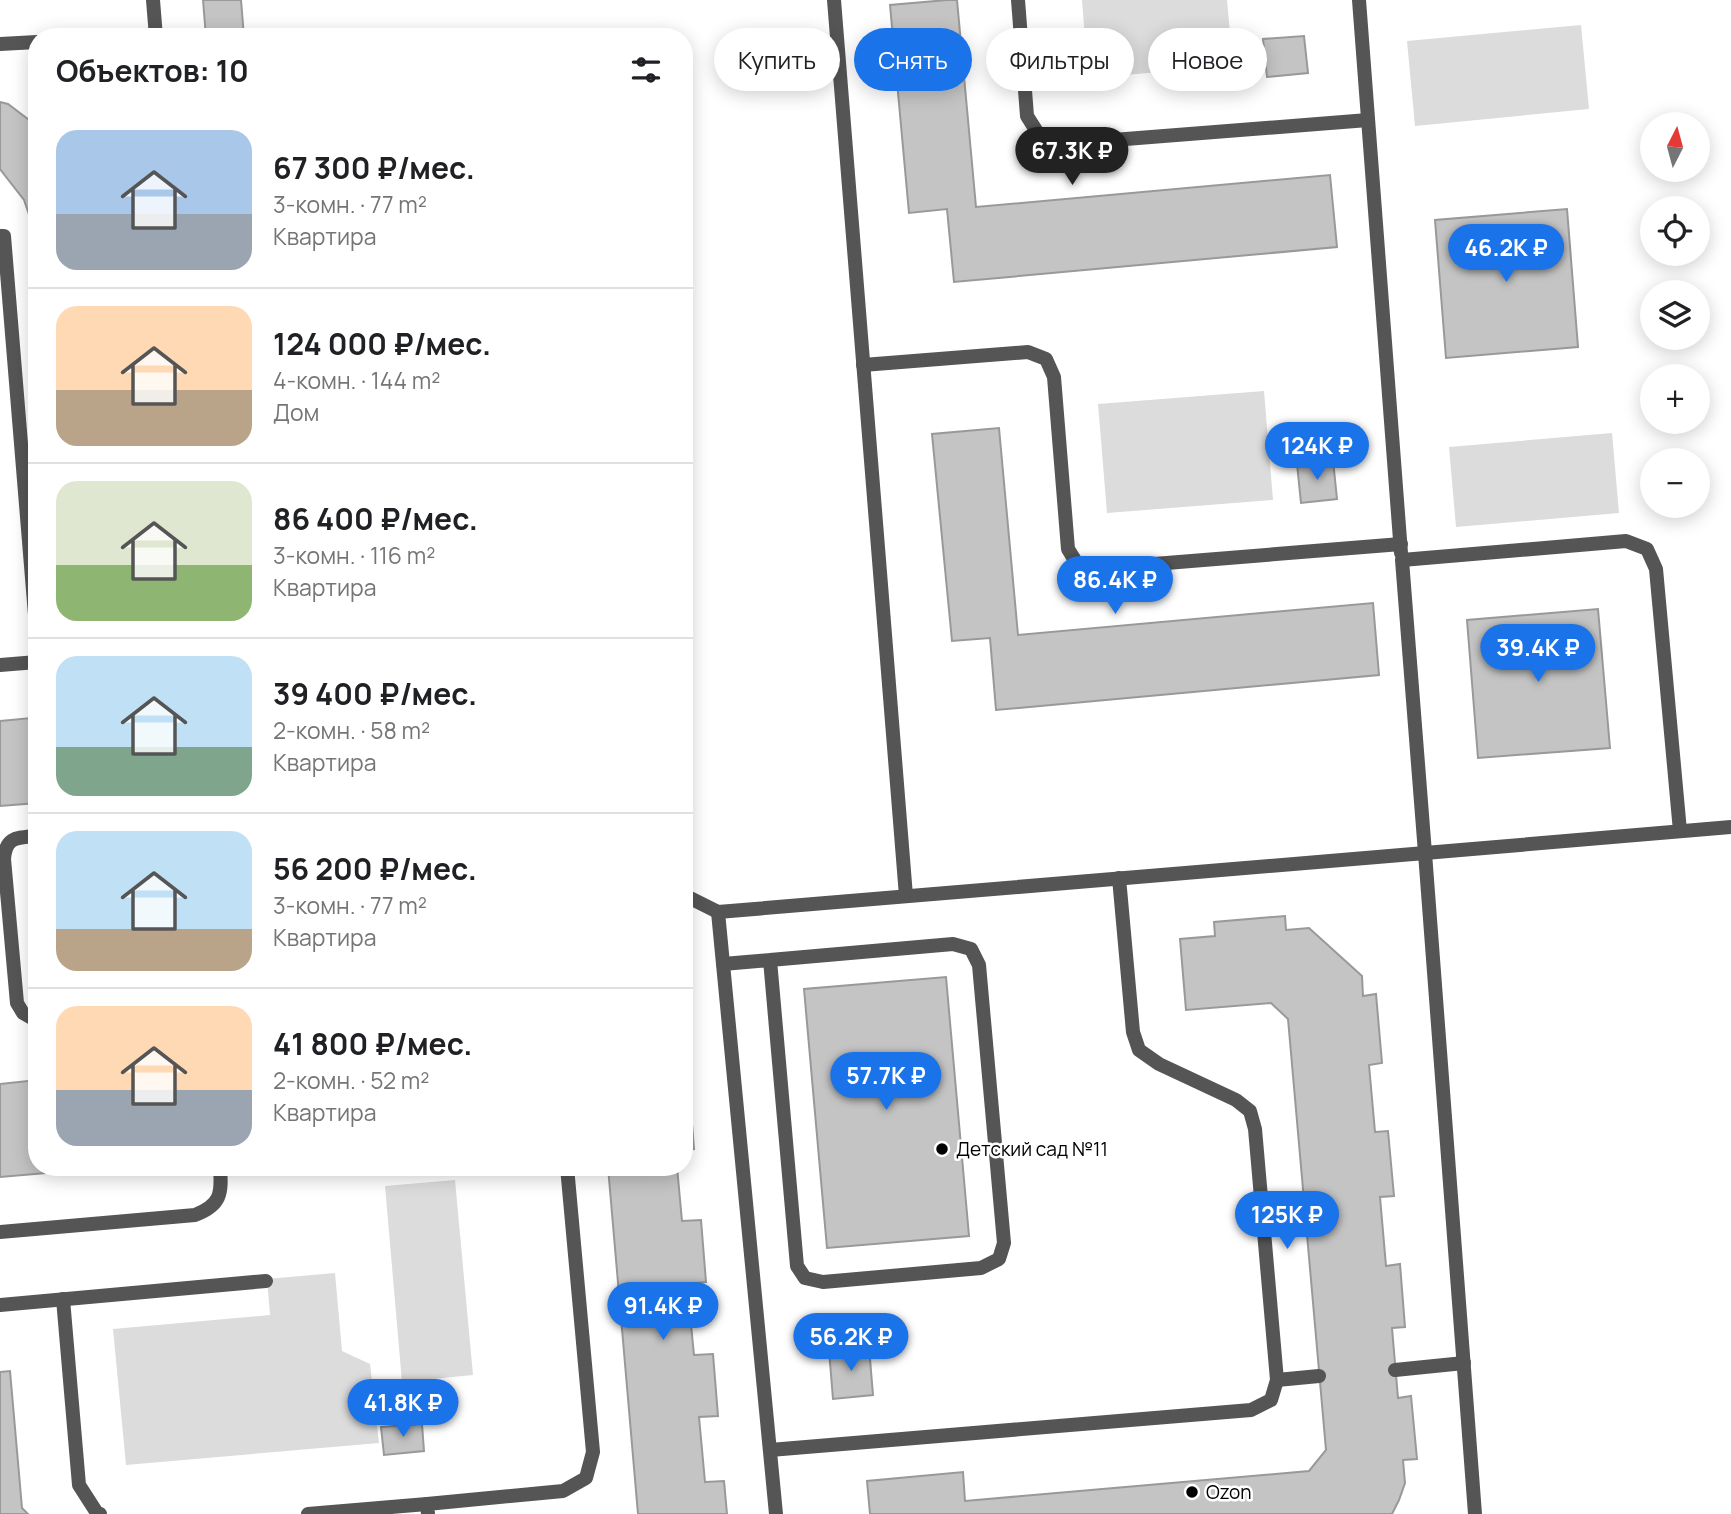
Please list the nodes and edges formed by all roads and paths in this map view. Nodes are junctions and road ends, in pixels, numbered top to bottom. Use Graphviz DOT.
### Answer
graph roads {
  1 [pos="153,0"];
  2 [pos="834,0"];
  3 [pos="1018,0"];
  4 [pos="1359,0"];
  5 [pos="155,28"];
  6 [pos="28,42"];
  7 [pos="0,44"];
  8 [pos="1368,120"];
  9 [pos="0,236"];
  10 [pos="863,365"];
  11 [pos="28,513"];
  12 [pos="1401,544"];
  13 [pos="1402,560"];
  14 [pos="28,663"];
  15 [pos="0,665"];
  16 [pos="1731,827"];
  17 [pos="1680,831"];
  18 [pos="28,837"];
  19 [pos="1425,853"];
  20 [pos="1119,878"];
  21 [pos="906,897"];
  22 [pos="693,900"];
  23 [pos="718,912"];
  24 [pos="770,960"];
  25 [pos="723,964"];
  26 [pos="28,1016"];
  27 [pos="221,1176"];
  28 [pos="569,1176"];
  29 [pos="0,1232"];
  30 [pos="266,1281"];
  31 [pos="63,1299"];
  32 [pos="0,1304"];
  33 [pos="1464,1363"];
  34 [pos="1395,1370"];
  35 [pos="1319,1376"];
  36 [pos="1277,1380"];
  37 [pos="770,1450"];
  38 [pos="428,1509"];
  39 [pos="100,1514"];
  40 [pos="308,1514"];
  41 [pos="776,1514"];
  42 [pos="1475,1514"];
  1 -- 5 [label="lane"];
  2 -- 10 [label="lane"];
  3 -- 8 [label="lane"];
  4 -- 8 [label="lane"];
  6 -- 7 [label="lane"];
  8 -- 12 [label="lane"];
  9 -- 11 [label="lane"];
  10 -- 12 [label="lane"];
  10 -- 21 [label="lane"];
  12 -- 13 [label="lane"];
  13 -- 17 [label="lane"];
  13 -- 19 [label="lane"];
  14 -- 15 [label="lane"];
  16 -- 17 [label="lane"];
  17 -- 19 [label="lane"];
  18 -- 26 [label="lane"];
  19 -- 20 [label="lane"];
  19 -- 33 [label="lane"];
  20 -- 21 [label="lane"];
  20 -- 36 [label="lane"];
  21 -- 23 [label="lane"];
  22 -- 23 [label="lane"];
  23 -- 25 [label="lane"];
  24 -- 24 [label="lane"];
  24 -- 25 [label="lane"];
  25 -- 37 [label="lane"];
  27 -- 29 [label="lane"];
  28 -- 38 [label="lane"];
  30 -- 31 [label="lane"];
  31 -- 32 [label="lane"];
  31 -- 39 [label="lane"];
  33 -- 34 [label="lane"];
  33 -- 42 [label="lane"];
  35 -- 36 [label="lane"];
  36 -- 37 [label="lane"];
  37 -- 41 [label="lane"];
  38 -- 40 [label="lane"];
}
